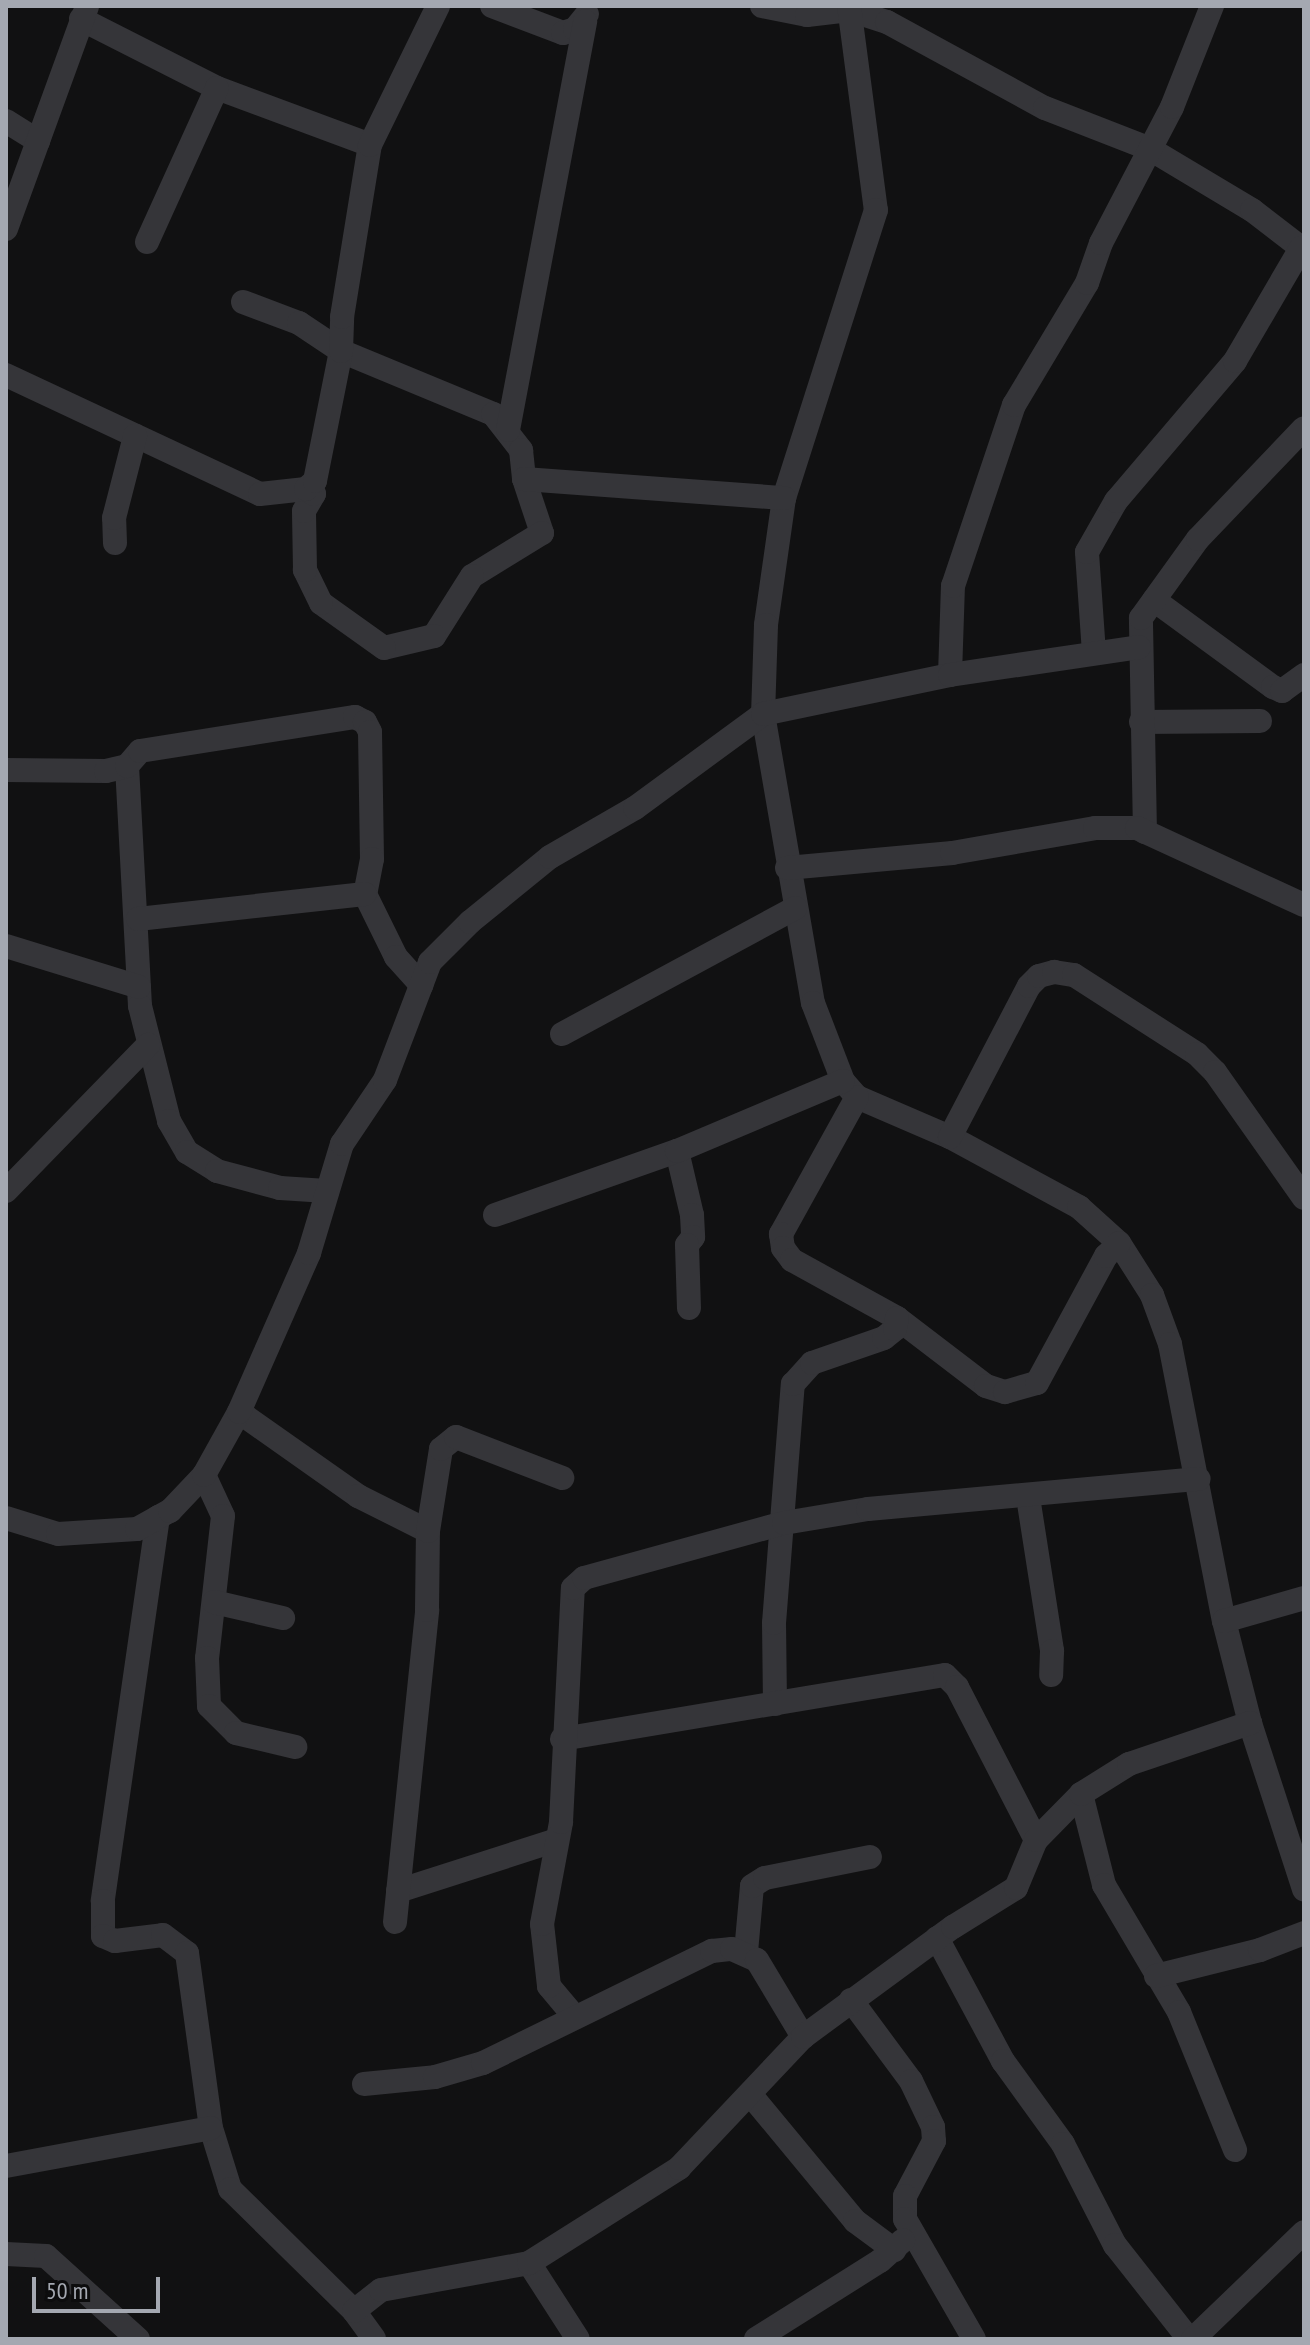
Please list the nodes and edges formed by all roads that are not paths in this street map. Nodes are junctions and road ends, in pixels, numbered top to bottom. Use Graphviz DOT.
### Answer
graph roads {
  1 [pos="438,6"];
  2 [pos="492,6"];
  3 [pos="762,6"];
  4 [pos="1212,6"];
  5 [pos="850,8"];
  6 [pos="84,12"];
  7 [pos="587,14"];
  8 [pos="217,88"];
  9 [pos="6,121"];
  10 [pos="38,141"];
  11 [pos="370,145"];
  12 [pos="1150,149"];
  13 [pos="8,219"];
  14 [pos="147,242"];
  15 [pos="1302,249"];
  16 [pos="243,302"];
  17 [pos="341,351"];
  18 [pos="6,375"];
  19 [pos="1304,428"];
  20 [pos="508,430"];
  21 [pos="135,436"];
  22 [pos="524,479"];
  23 [pos="306,489"];
  24 [pos="784,498"];
  25 [pos="115,543"];
  26 [pos="1154,600"];
  27 [pos="1139,647"];
  28 [pos="1094,653"];
  29 [pos="950,675"];
  30 [pos="1304,675"];
  31 [pos="763,714"];
  32 [pos="1260,721"];
  33 [pos="1141,722"];
  34 [pos="127,766"];
  35 [pos="6,770"];
  36 [pos="1145,832"];
  37 [pos="787,868"];
  38 [pos="365,894"];
  39 [pos="1304,905"];
  40 [pos="795,908"];
  41 [pos="138,919"];
  42 [pos="6,946"];
  43 [pos="421,985"];
  44 [pos="139,987"];
  45 [pos="562,1034"];
  46 [pos="148,1045"];
  47 [pos="850,1089"];
  48 [pos="950,1137"];
  49 [pos="677,1151"];
  50 [pos="6,1191"];
  51 [pos="327,1191"];
  52 [pos="1304,1198"];
  53 [pos="495,1215"];
  54 [pos="1119,1243"];
  55 [pos="689,1308"];
  56 [pos="897,1318"];
  57 [pos="239,1412"];
  58 [pos="204,1475"];
  59 [pos="562,1478"];
  60 [pos="1199,1479"];
  61 [pos="1028,1497"];
  62 [pos="158,1517"];
  63 [pos="6,1518"];
  64 [pos="784,1523"];
  65 [pos="428,1531"];
  66 [pos="1304,1598"];
  67 [pos="214,1602"];
  68 [pos="283,1618"];
  69 [pos="1224,1621"];
  70 [pos="1051,1675"];
  71 [pos="775,1704"];
  72 [pos="1250,1723"];
  73 [pos="562,1739"];
  74 [pos="295,1747"];
  75 [pos="1081,1794"];
  76 [pos="557,1840"];
  77 [pos="1036,1840"];
  78 [pos="870,1857"];
  79 [pos="1304,1889"];
  80 [pos="398,1891"];
  81 [pos="395,1922"];
  82 [pos="1304,1933"];
  83 [pos="937,1938"];
  84 [pos="746,1952"];
  85 [pos="1156,1976"];
  86 [pos="851,2000"];
  87 [pos="574,2016"];
  88 [pos="803,2037"];
  89 [pos="364,2084"];
  90 [pos="750,2094"];
  91 [pos="211,2128"];
  92 [pos="1235,2150"];
  93 [pos="6,2166"];
  94 [pos="912,2232"];
  95 [pos="1304,2232"];
  96 [pos="894,2250"];
  97 [pos="6,2254"];
  98 [pos="529,2263"];
  99 [pos="354,2311"];
  100 [pos="138,2339"];
  101 [pos="374,2339"];
  102 [pos="578,2339"];
  103 [pos="756,2339"];
  104 [pos="974,2339"];
  105 [pos="1191,2339"];
  1 -- 11 [label="street"];
  2 -- 7 [label="street"];
  3 -- 5 [label="street"];
  4 -- 12 [label="street"];
  5 -- 12 [label="street"];
  5 -- 24 [label="street"];
  6 -- 8 [label="street"];
  6 -- 10 [label="street"];
  7 -- 20 [label="street"];
  8 -- 11 [label="street"];
  8 -- 14 [label="street"];
  9 -- 10 [label="street"];
  10 -- 13 [label="street"];
  11 -- 17 [label="street"];
  12 -- 15 [label="street"];
  12 -- 29 [label="street"];
  15 -- 28 [label="street"];
  16 -- 17 [label="street"];
  17 -- 20 [label="street"];
  17 -- 23 [label="street"];
  18 -- 21 [label="street"];
  19 -- 26 [label="street"];
  20 -- 22 [label="street"];
  21 -- 23 [label="street"];
  21 -- 25 [label="street"];
  22 -- 23 [label="street"];
  22 -- 24 [label="street"];
  24 -- 31 [label="street"];
  26 -- 27 [label="street"];
  26 -- 30 [label="street"];
  27 -- 28 [label="street"];
  27 -- 33 [label="street"];
  28 -- 29 [label="street"];
  29 -- 31 [label="street"];
  31 -- 37 [label="street"];
  31 -- 43 [label="street"];
  32 -- 33 [label="street"];
  33 -- 36 [label="street"];
  34 -- 35 [label="street"];
  34 -- 38 [label="street"];
  34 -- 41 [label="street"];
  36 -- 37 [label="street"];
  36 -- 39 [label="street"];
  37 -- 40 [label="street"];
  38 -- 41 [label="street"];
  38 -- 43 [label="street"];
  40 -- 45 [label="street"];
  40 -- 47 [label="street"];
  41 -- 44 [label="street"];
  42 -- 44 [label="street"];
  43 -- 51 [label="street"];
  44 -- 46 [label="street"];
  46 -- 50 [label="street"];
  46 -- 51 [label="street"];
  47 -- 48 [label="street"];
  47 -- 49 [label="street"];
  47 -- 56 [label="street"];
  48 -- 52 [label="street"];
  48 -- 54 [label="street"];
  49 -- 53 [label="street"];
  49 -- 55 [label="street"];
  51 -- 57 [label="street"];
  54 -- 56 [label="street"];
  54 -- 60 [label="street"];
  56 -- 64 [label="street"];
  57 -- 58 [label="street"];
  57 -- 65 [label="street"];
  58 -- 62 [label="street"];
  58 -- 67 [label="street"];
  59 -- 65 [label="street"];
  60 -- 61 [label="street"];
  60 -- 69 [label="street"];
  61 -- 64 [label="street"];
  61 -- 70 [label="street"];
  62 -- 63 [label="street"];
  62 -- 91 [label="street"];
  64 -- 71 [label="street"];
  64 -- 73 [label="street"];
  65 -- 80 [label="street"];
  66 -- 69 [label="street"];
  67 -- 68 [label="street"];
  67 -- 74 [label="street"];
  69 -- 72 [label="street"];
  71 -- 73 [label="street"];
  71 -- 77 [label="street"];
  72 -- 75 [label="street"];
  72 -- 79 [label="street"];
  73 -- 76 [label="street"];
  75 -- 77 [label="street"];
  75 -- 85 [label="street"];
  76 -- 80 [label="street"];
  76 -- 87 [label="street"];
  77 -- 83 [label="street"];
  78 -- 84 [label="street"];
  80 -- 81 [label="street"];
  82 -- 85 [label="street"];
  83 -- 86 [label="street"];
  83 -- 105 [label="street"];
  84 -- 87 [label="street"];
  84 -- 88 [label="street"];
  85 -- 92 [label="street"];
  86 -- 88 [label="street"];
  86 -- 94 [label="street"];
  87 -- 89 [label="street"];
  88 -- 90 [label="street"];
  90 -- 96 [label="street"];
  90 -- 98 [label="street"];
  91 -- 93 [label="street"];
  91 -- 99 [label="street"];
  94 -- 96 [label="street"];
  94 -- 104 [label="street"];
  95 -- 105 [label="street"];
  96 -- 103 [label="street"];
  97 -- 100 [label="street"];
  98 -- 99 [label="street"];
  98 -- 102 [label="street"];
  99 -- 101 [label="street"];
}
